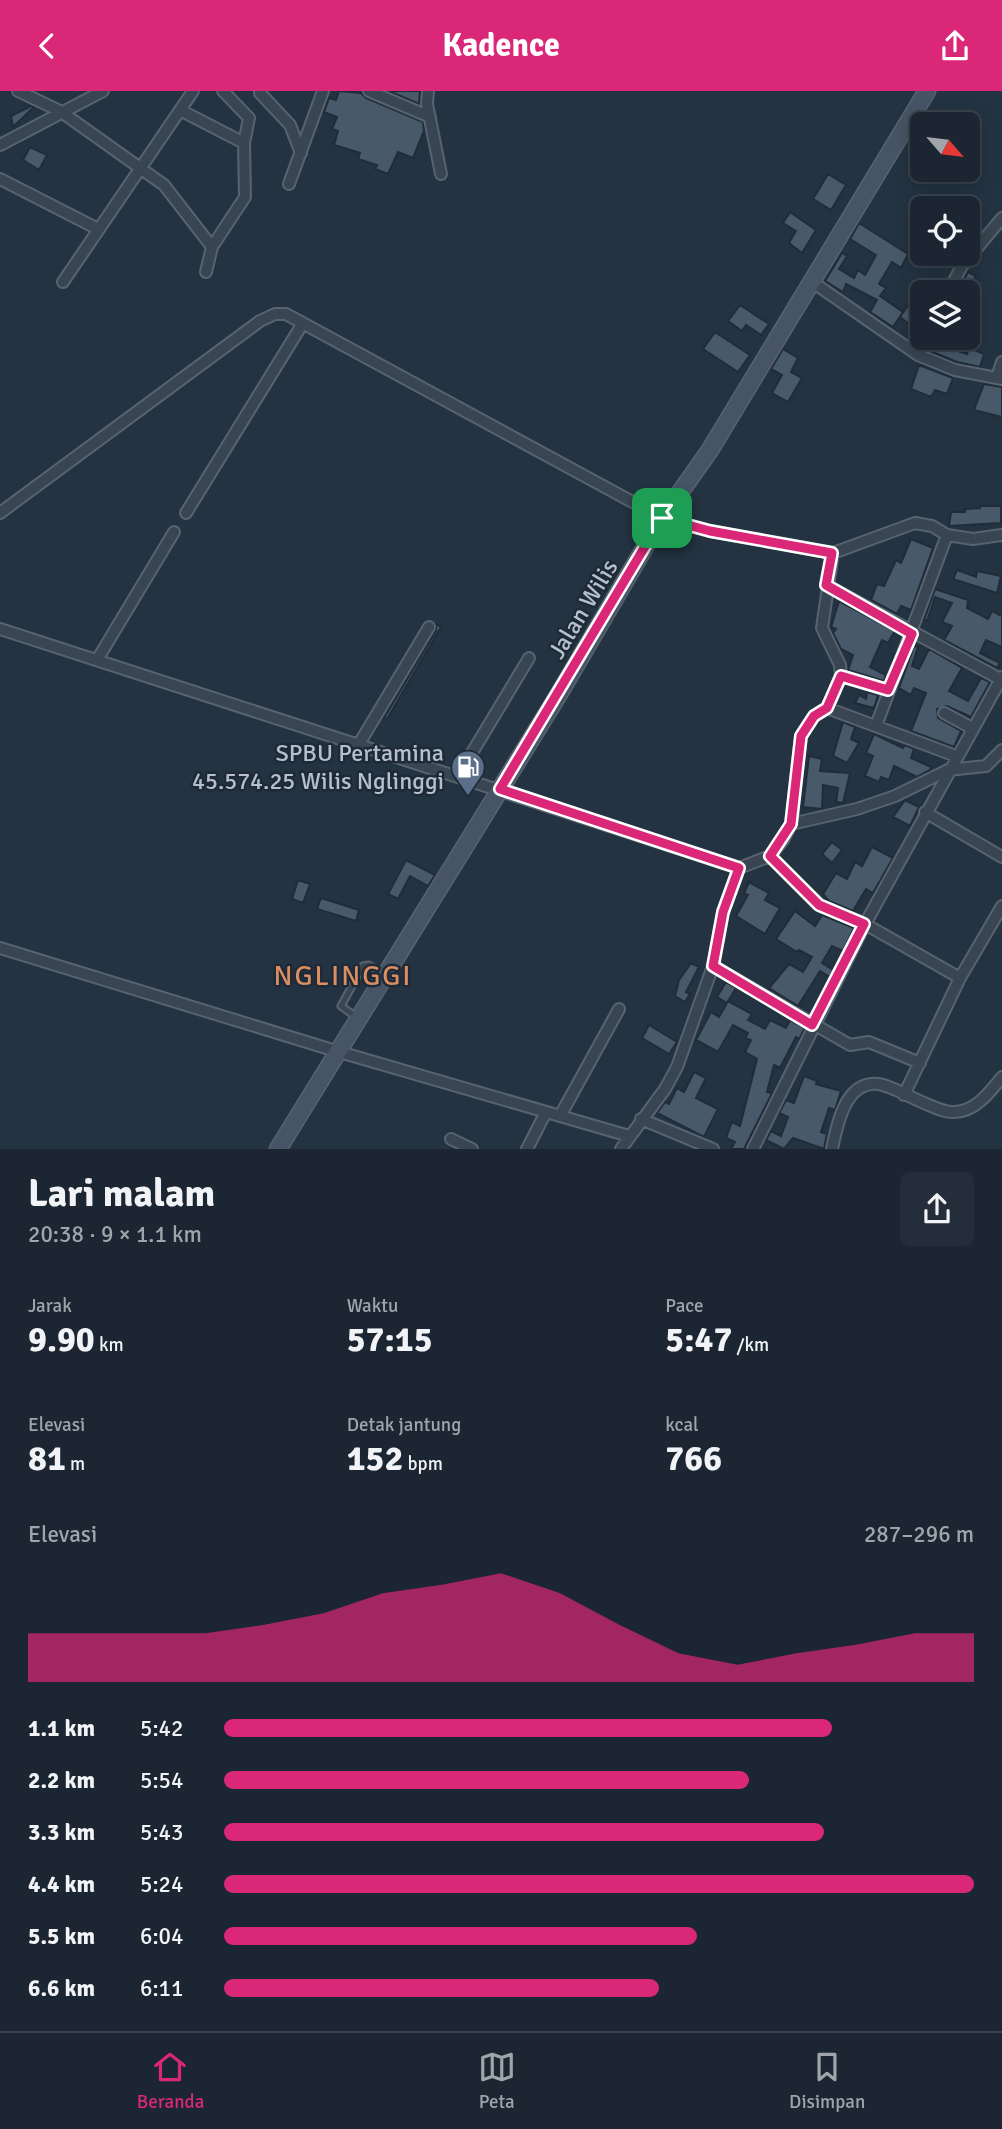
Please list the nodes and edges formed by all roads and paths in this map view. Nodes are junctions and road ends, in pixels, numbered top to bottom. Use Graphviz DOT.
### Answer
graph roads {
  1 [pos="18,91"];
  2 [pos="103,91"];
  3 [pos="193,91"];
  4 [pos="223,91"];
  5 [pos="323,91"];
  6 [pos="369,91"];
  7 [pos="428,91"];
  8 [pos="927,91"];
  9 [pos="260,93"];
  10 [pos="180,110"];
  11 [pos="60,111"];
  12 [pos="430,117"];
  13 [pos="244,143"];
  14 [pos="0,145"];
  15 [pos="301,153"];
  16 [pos="139,166"];
  17 [pos="441,174"];
  18 [pos="0,179"];
  19 [pos="289,184"];
  20 [pos="1002,218"];
  21 [pos="98,229"];
  22 [pos="212,247"];
  23 [pos="206,272"];
  24 [pos="954,280"];
  25 [pos="811,281"];
  26 [pos="62,282"];
  27 [pos="303,323"];
  28 [pos="921,350"];
  29 [pos="918,355"];
  30 [pos="1002,362"];
  31 [pos="1000,378"];
  32 [pos="0,513"];
  33 [pos="187,513"];
  34 [pos="662,518"];
  35 [pos="174,532"];
  36 [pos="947,535"];
  37 [pos="1002,535"];
  38 [pos="832,553"];
  39 [pos="826,585"];
  40 [pos="429,627"];
  41 [pos="0,629"];
  42 [pos="912,634"];
  43 [pos="529,658"];
  44 [pos="97,660"];
  45 [pos="841,676"];
  46 [pos="1002,679"];
  47 [pos="888,690"];
  48 [pos="827,708"];
  49 [pos="944,713"];
  50 [pos="876,726"];
  51 [pos="972,728"];
  52 [pos="359,744"];
  53 [pos="1002,750"];
  54 [pos="956,756"];
  55 [pos="948,770"];
  56 [pos="458,776"];
  57 [pos="500,789"];
  58 [pos="925,811"];
  59 [pos="791,824"];
  60 [pos="770,856"];
  61 [pos="1002,857"];
  62 [pos="739,868"];
  63 [pos="1002,906"];
  64 [pos="864,924"];
  65 [pos="0,948"];
  66 [pos="713,966"];
  67 [pos="384,974"];
  68 [pos="960,978"];
  69 [pos="619,1009"];
  70 [pos="357,1018"];
  71 [pos="812,1025"];
  72 [pos="336,1051"];
  73 [pos="920,1063"];
  74 [pos="1002,1077"];
  75 [pos="904,1095"];
  76 [pos="546,1112"];
  77 [pos="560,1116"];
  78 [pos="641,1119"];
  79 [pos="629,1136"];
  80 [pos="451,1139"];
  81 [pos="278,1149"];
  82 [pos="472,1149"];
  83 [pos="527,1149"];
  84 [pos="621,1149"];
  85 [pos="713,1149"];
  86 [pos="753,1149"];
  87 [pos="832,1149"];
  1 -- 11 [label="street"];
  2 -- 11 [label="street"];
  3 -- 10 [label="street"];
  4 -- 13 [label="street"];
  5 -- 15 [label="street"];
  6 -- 12 [label="street"];
  7 -- 12 [label="street"];
  8 -- 25 [label="main road, Jalan Wilis"];
  9 -- 15 [label="street"];
  10 -- 13 [label="street"];
  10 -- 16 [label="street"];
  11 -- 14 [label="street"];
  11 -- 16 [label="street"];
  12 -- 17 [label="street"];
  13 -- 22 [label="street"];
  15 -- 19 [label="street"];
  16 -- 21 [label="street"];
  16 -- 22 [label="street"];
  18 -- 21 [label="street"];
  20 -- 24 [label="street"];
  21 -- 26 [label="street"];
  22 -- 23 [label="street"];
  25 -- 29 [label="street"];
  25 -- 34 [label="main road, Jalan Wilis"];
  27 -- 32 [label="street"];
  27 -- 33 [label="street"];
  27 -- 34 [label="street"];
  28 -- 29 [label="street"];
  29 -- 31 [label="street"];
  30 -- 31 [label="street"];
  34 -- 38 [label="street"];
  34 -- 57 [label="main road, Jalan Wilis"];
  35 -- 44 [label="street"];
  36 -- 37 [label="street"];
  36 -- 38 [label="street"];
  36 -- 42 [label="street"];
  38 -- 39 [label="street"];
  39 -- 42 [label="street"];
  39 -- 45 [label="street"];
  40 -- 52 [label="street"];
  41 -- 44 [label="street"];
  42 -- 46 [label="street"];
  42 -- 47 [label="street"];
  43 -- 56 [label="street"];
  44 -- 52 [label="street"];
  45 -- 47 [label="street"];
  45 -- 48 [label="street"];
  46 -- 51 [label="street"];
  47 -- 50 [label="street"];
  48 -- 50 [label="street"];
  48 -- 59 [label="street"];
  49 -- 51 [label="street"];
  50 -- 54 [label="street"];
  51 -- 54 [label="street"];
  52 -- 56 [label="street"];
  53 -- 55 [label="street"];
  54 -- 55 [label="street"];
  55 -- 58 [label="street"];
  55 -- 59 [label="street"];
  56 -- 57 [label="street"];
  57 -- 62 [label="street"];
  57 -- 67 [label="main road, Jalan Wilis"];
  58 -- 61 [label="street"];
  58 -- 64 [label="street"];
  59 -- 60 [label="street"];
  60 -- 62 [label="street"];
  60 -- 64 [label="street"];
  62 -- 66 [label="street"];
  63 -- 68 [label="street"];
  64 -- 68 [label="street"];
  64 -- 71 [label="street"];
  65 -- 72 [label="street"];
  66 -- 71 [label="street"];
  66 -- 78 [label="street"];
  67 -- 70 [label="main road, Jalan Wilis"];
  67 -- 70 [label="lane"];
  68 -- 73 [label="street"];
  69 -- 77 [label="street"];
  70 -- 72 [label="main road, Jalan Wilis"];
  71 -- 73 [label="street"];
  71 -- 86 [label="street"];
  72 -- 76 [label="street"];
  72 -- 81 [label="main road, Jalan Wilis"];
  73 -- 75 [label="street"];
  74 -- 75 [label="street"];
  75 -- 87 [label="street"];
  76 -- 77 [label="street"];
  76 -- 83 [label="street"];
  77 -- 79 [label="street"];
  78 -- 79 [label="street"];
  78 -- 85 [label="street"];
  79 -- 84 [label="street"];
  80 -- 82 [label="street"];
}
